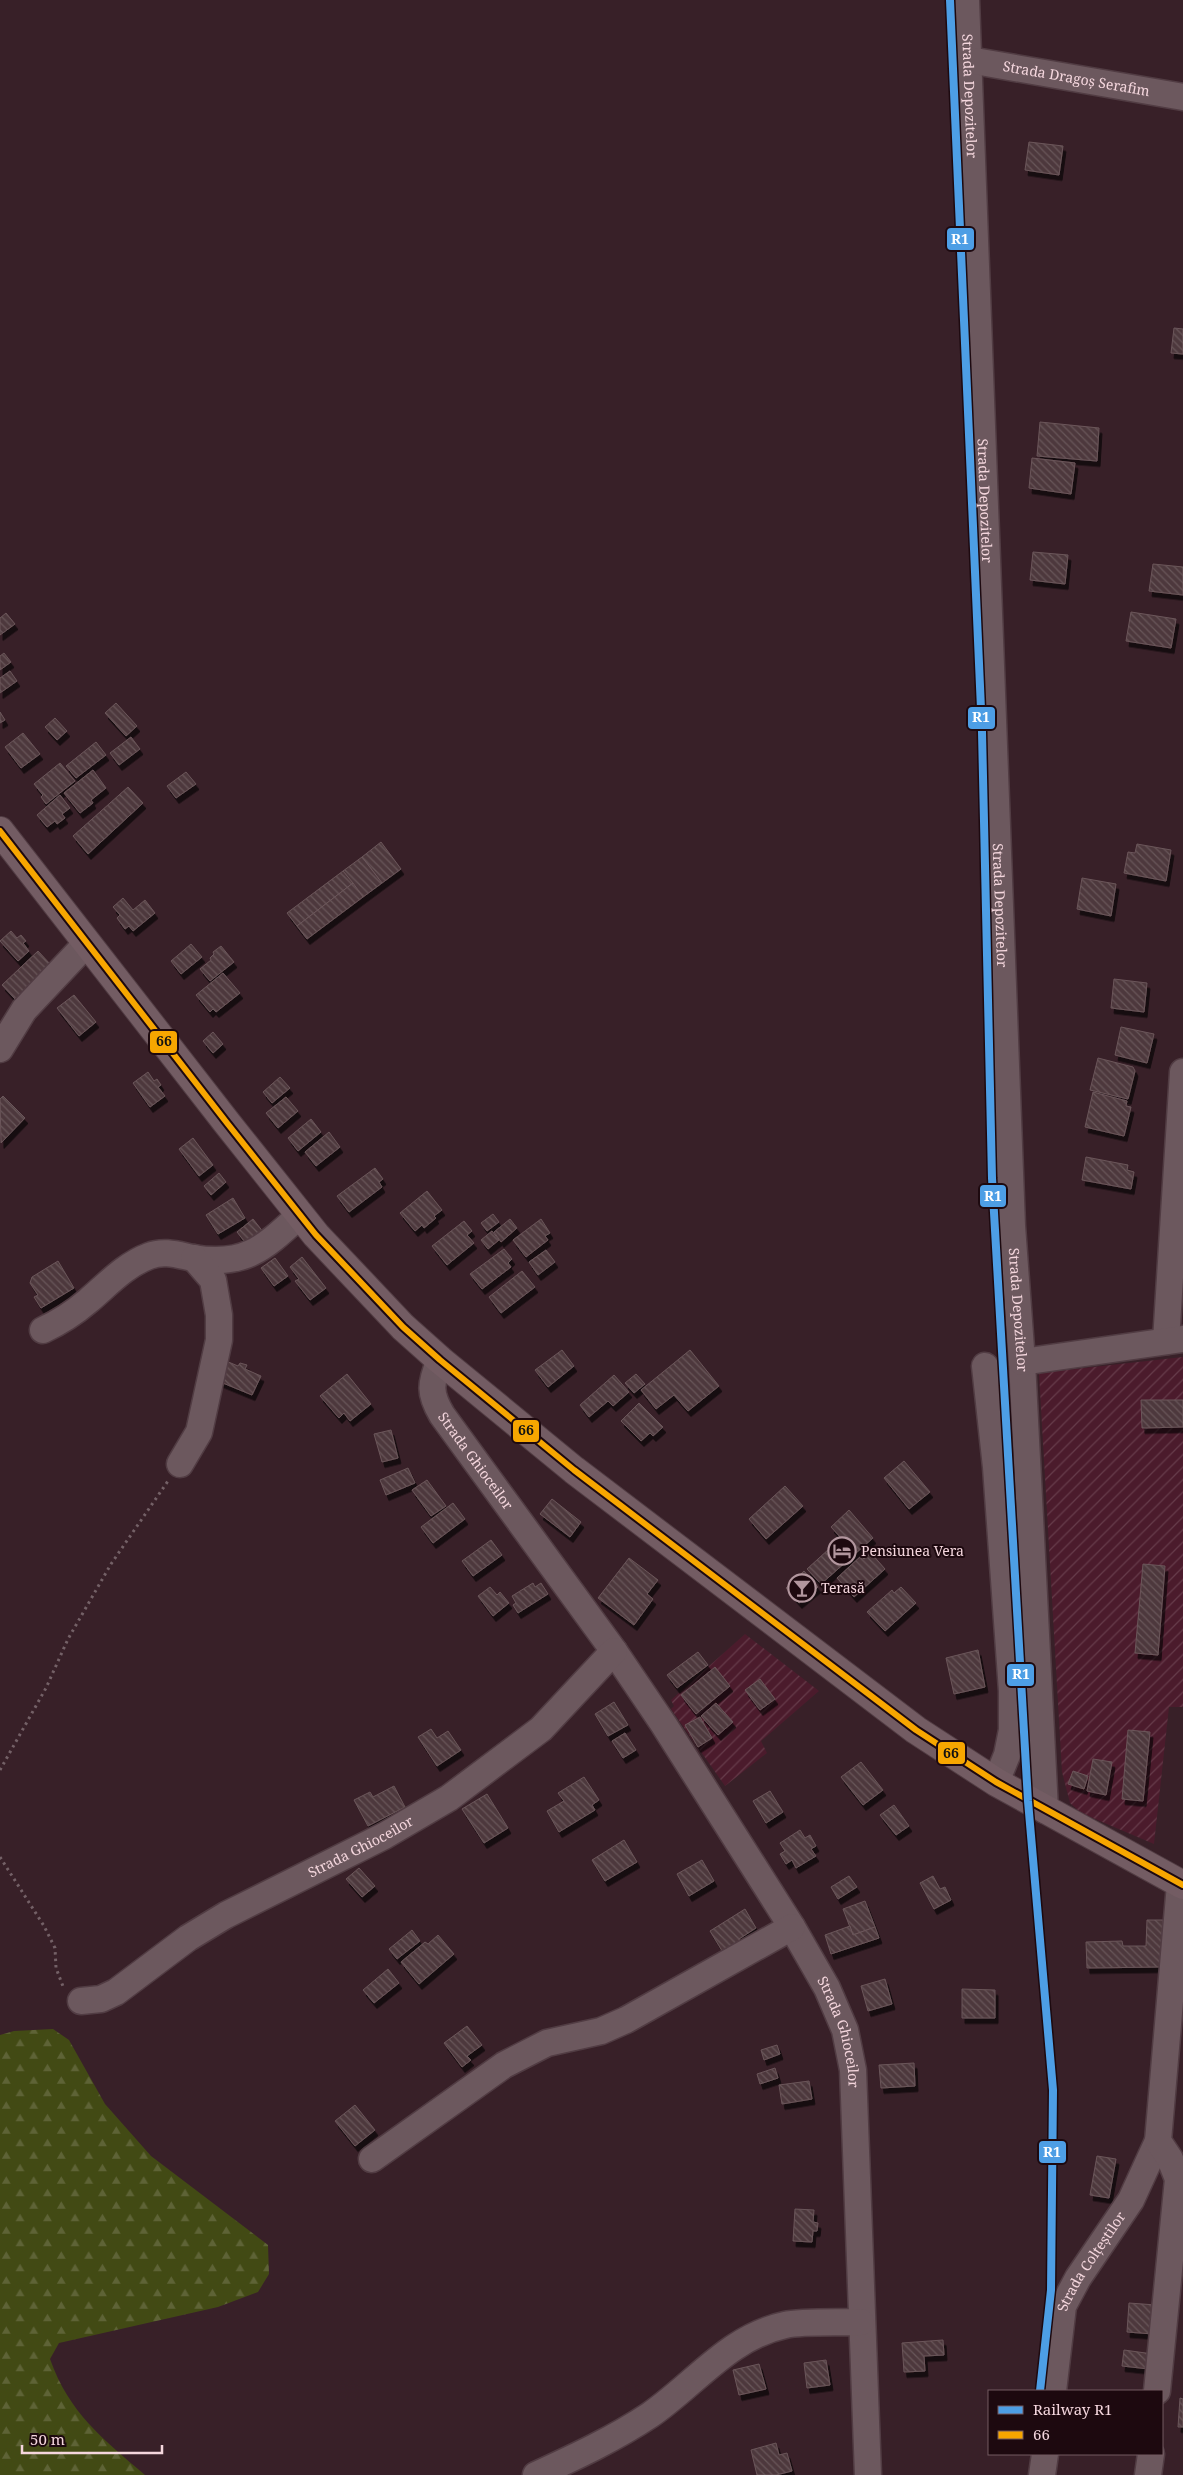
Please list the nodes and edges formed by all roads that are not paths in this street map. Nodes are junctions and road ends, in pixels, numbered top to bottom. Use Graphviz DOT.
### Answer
graph roads {
  1 [pos="966,0"];
  2 [pos="969,60"];
  3 [pos="1183,97"];
  4 [pos="0,831"];
  5 [pos="87,944"];
  6 [pos="0,1049"];
  7 [pos="1182,1087"];
  8 [pos="300,1215"];
  9 [pos="248,1256"];
  10 [pos="194,1258"];
  11 [pos="218,1304"];
  12 [pos="44,1330"];
  13 [pos="1175,1340"];
  14 [pos="440,1360"];
  15 [pos="1022,1362"];
  16 [pos="985,1366"];
  17 [pos="180,1464"];
  18 [pos="614,1651"];
  19 [pos="996,1782"];
  20 [pos="1045,1810"];
  21 [pos="1182,1885"];
  22 [pos="792,1927"];
  23 [pos="81,2001"];
  24 [pos="1158,2141"];
  25 [pos="372,2159"];
  26 [pos="860,2322"];
  27 [pos="1053,2390"];
  28 [pos="1157,2390"];
  29 [pos="1045,2455"];
  30 [pos="1151,2455"];
  31 [pos="536,2475"];
  32 [pos="868,2475"];
  33 [pos="1042,2475"];
  34 [pos="1148,2475"];
  1 -- 2 [label="street, Strada Depozitelor"];
  2 -- 3 [label="street, Strada Dragoș Serafim"];
  2 -- 15 [label="street, Strada Depozitelor"];
  4 -- 5 [label="main road"];
  5 -- 6 [label="street"];
  5 -- 8 [label="main road"];
  7 -- 13 [label="street"];
  8 -- 9 [label="street"];
  8 -- 14 [label="main road"];
  9 -- 10 [label="street"];
  9 -- 11 [label="street"];
  10 -- 11 [label="street"];
  10 -- 12 [label="street"];
  11 -- 17 [label="street"];
  13 -- 15 [label="street"];
  14 -- 18 [label="street, Strada Ghioceilor"];
  14 -- 19 [label="main road"];
  15 -- 20 [label="street, Strada Depozitelor"];
  16 -- 19 [label="street"];
  18 -- 22 [label="street, Strada Ghioceilor"];
  18 -- 23 [label="street, Strada Ghioceilor"];
  19 -- 20 [label="main road"];
  20 -- 21 [label="main road"];
  21 -- 24 [label="street, Strada Colțeștilor"];
  22 -- 25 [label="street"];
  22 -- 26 [label="street, Strada Ghioceilor"];
  24 -- 27 [label="street, Strada Colțeștilor"];
  24 -- 28 [label="street"];
  26 -- 31 [label="street"];
  26 -- 32 [label="street, Strada Ghioceilor"];
  29 -- 33 [label="street"];
  30 -- 34 [label="street"];
}
